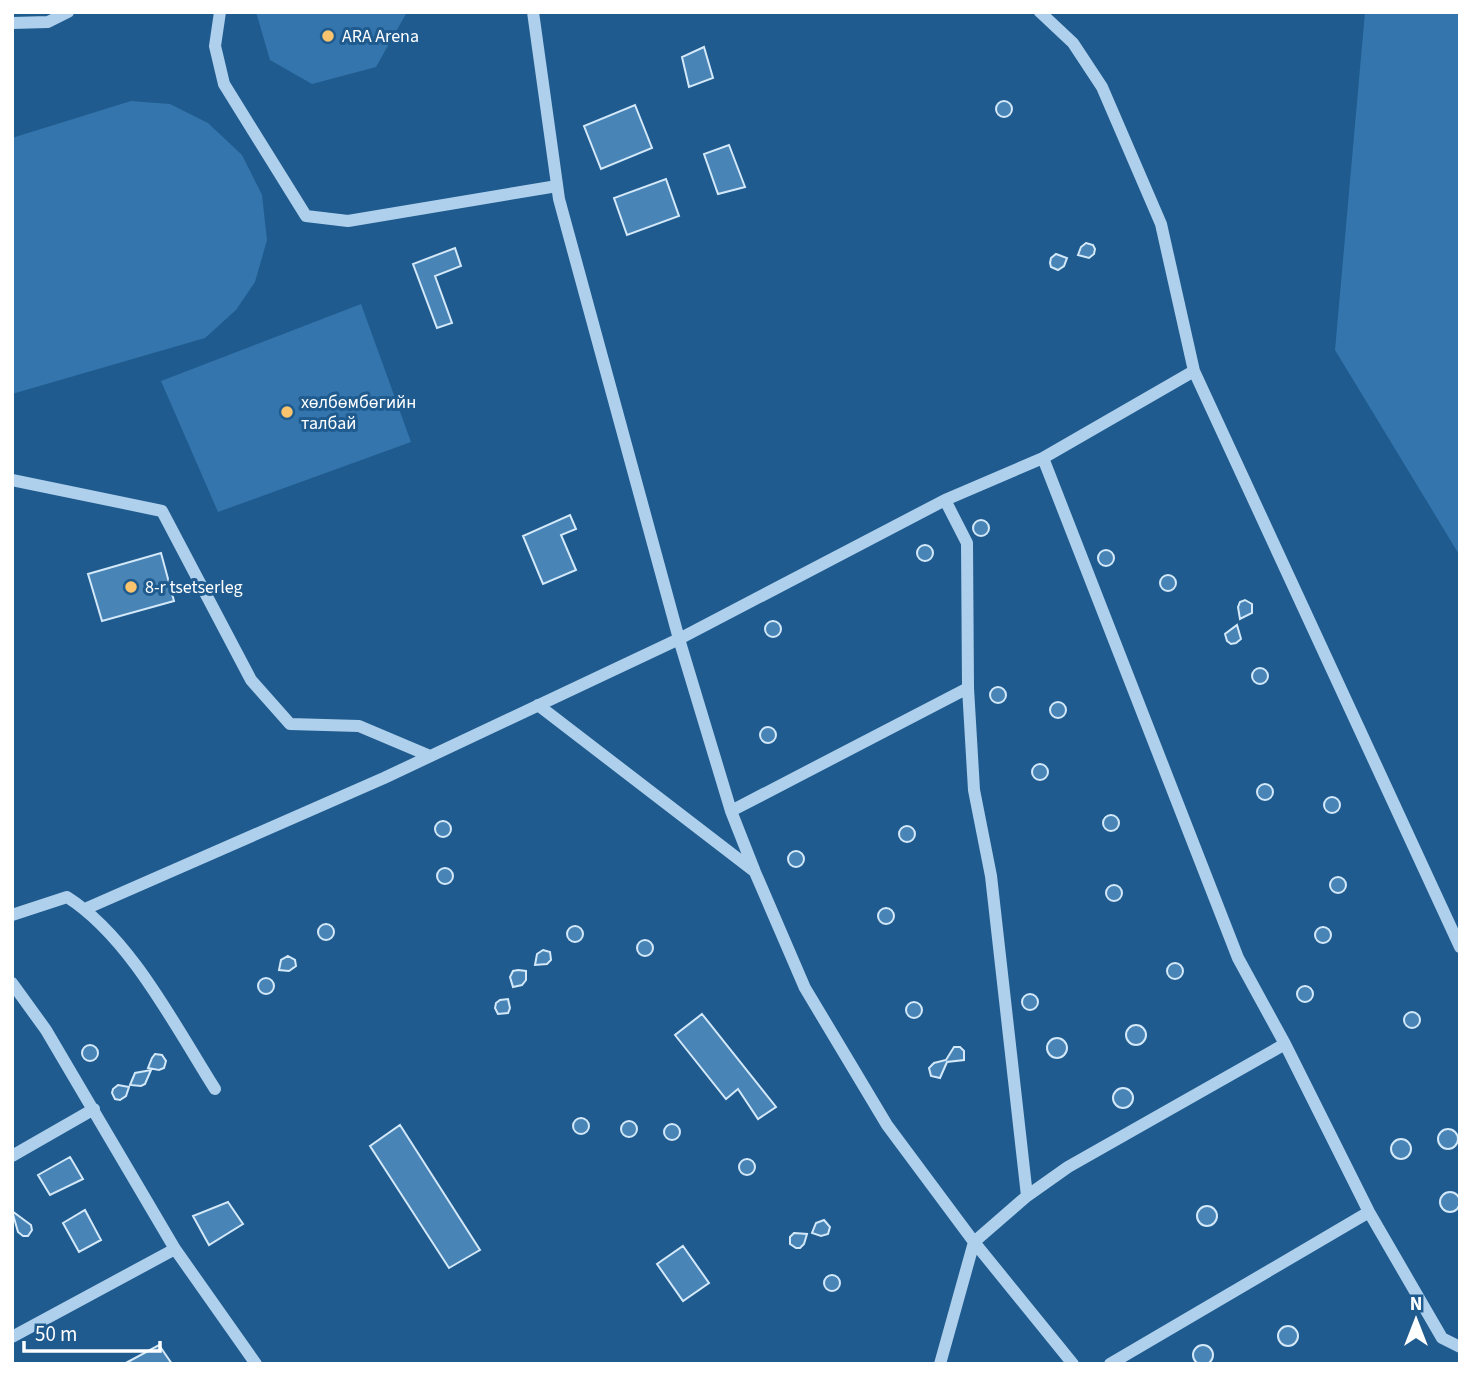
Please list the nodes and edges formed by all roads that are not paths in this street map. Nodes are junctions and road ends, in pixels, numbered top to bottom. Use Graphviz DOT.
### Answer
graph roads {
  1 [pos="68,12"];
  2 [pos="220,12"];
  3 [pos="533,12"];
  4 [pos="1040,12"];
  5 [pos="12,23"];
  6 [pos="557,186"];
  7 [pos="1194,371"];
  8 [pos="1043,458"];
  9 [pos="12,480"];
  10 [pos="945,500"];
  11 [pos="679,639"];
  12 [pos="968,688"];
  13 [pos="538,705"];
  14 [pos="430,756"];
  15 [pos="731,811"];
  16 [pos="755,872"];
  17 [pos="85,909"];
  18 [pos="12,915"];
  19 [pos="1460,947"];
  20 [pos="12,983"];
  21 [pos="1285,1044"];
  22 [pos="215,1088"];
  23 [pos="94,1109"];
  24 [pos="12,1156"];
  25 [pos="1027,1196"];
  26 [pos="1369,1212"];
  27 [pos="974,1242"];
  28 [pos="175,1249"];
  29 [pos="12,1337"];
  30 [pos="1460,1347"];
  31 [pos="256,1364"];
  32 [pos="940,1364"];
  33 [pos="1073,1364"];
  34 [pos="1110,1364"];
  1 -- 5 [label="street"];
  2 -- 6 [label="street"];
  3 -- 6 [label="street"];
  4 -- 7 [label="street"];
  6 -- 11 [label="street"];
  7 -- 8 [label="street"];
  7 -- 19 [label="street"];
  8 -- 10 [label="street"];
  8 -- 21 [label="street"];
  9 -- 14 [label="street"];
  10 -- 11 [label="street"];
  10 -- 12 [label="street"];
  11 -- 13 [label="street"];
  11 -- 15 [label="street"];
  12 -- 15 [label="street"];
  12 -- 25 [label="street"];
  13 -- 14 [label="street"];
  13 -- 16 [label="street"];
  14 -- 17 [label="street"];
  15 -- 16 [label="street"];
  16 -- 27 [label="street"];
  17 -- 18 [label="street"];
  17 -- 22 [label="street"];
  20 -- 23 [label="street"];
  21 -- 25 [label="street"];
  21 -- 26 [label="street"];
  23 -- 24 [label="street"];
  23 -- 28 [label="street"];
  25 -- 27 [label="street"];
  26 -- 30 [label="street"];
  26 -- 34 [label="street"];
  27 -- 32 [label="street"];
  27 -- 33 [label="street"];
  28 -- 29 [label="street"];
  28 -- 31 [label="street"];
}
